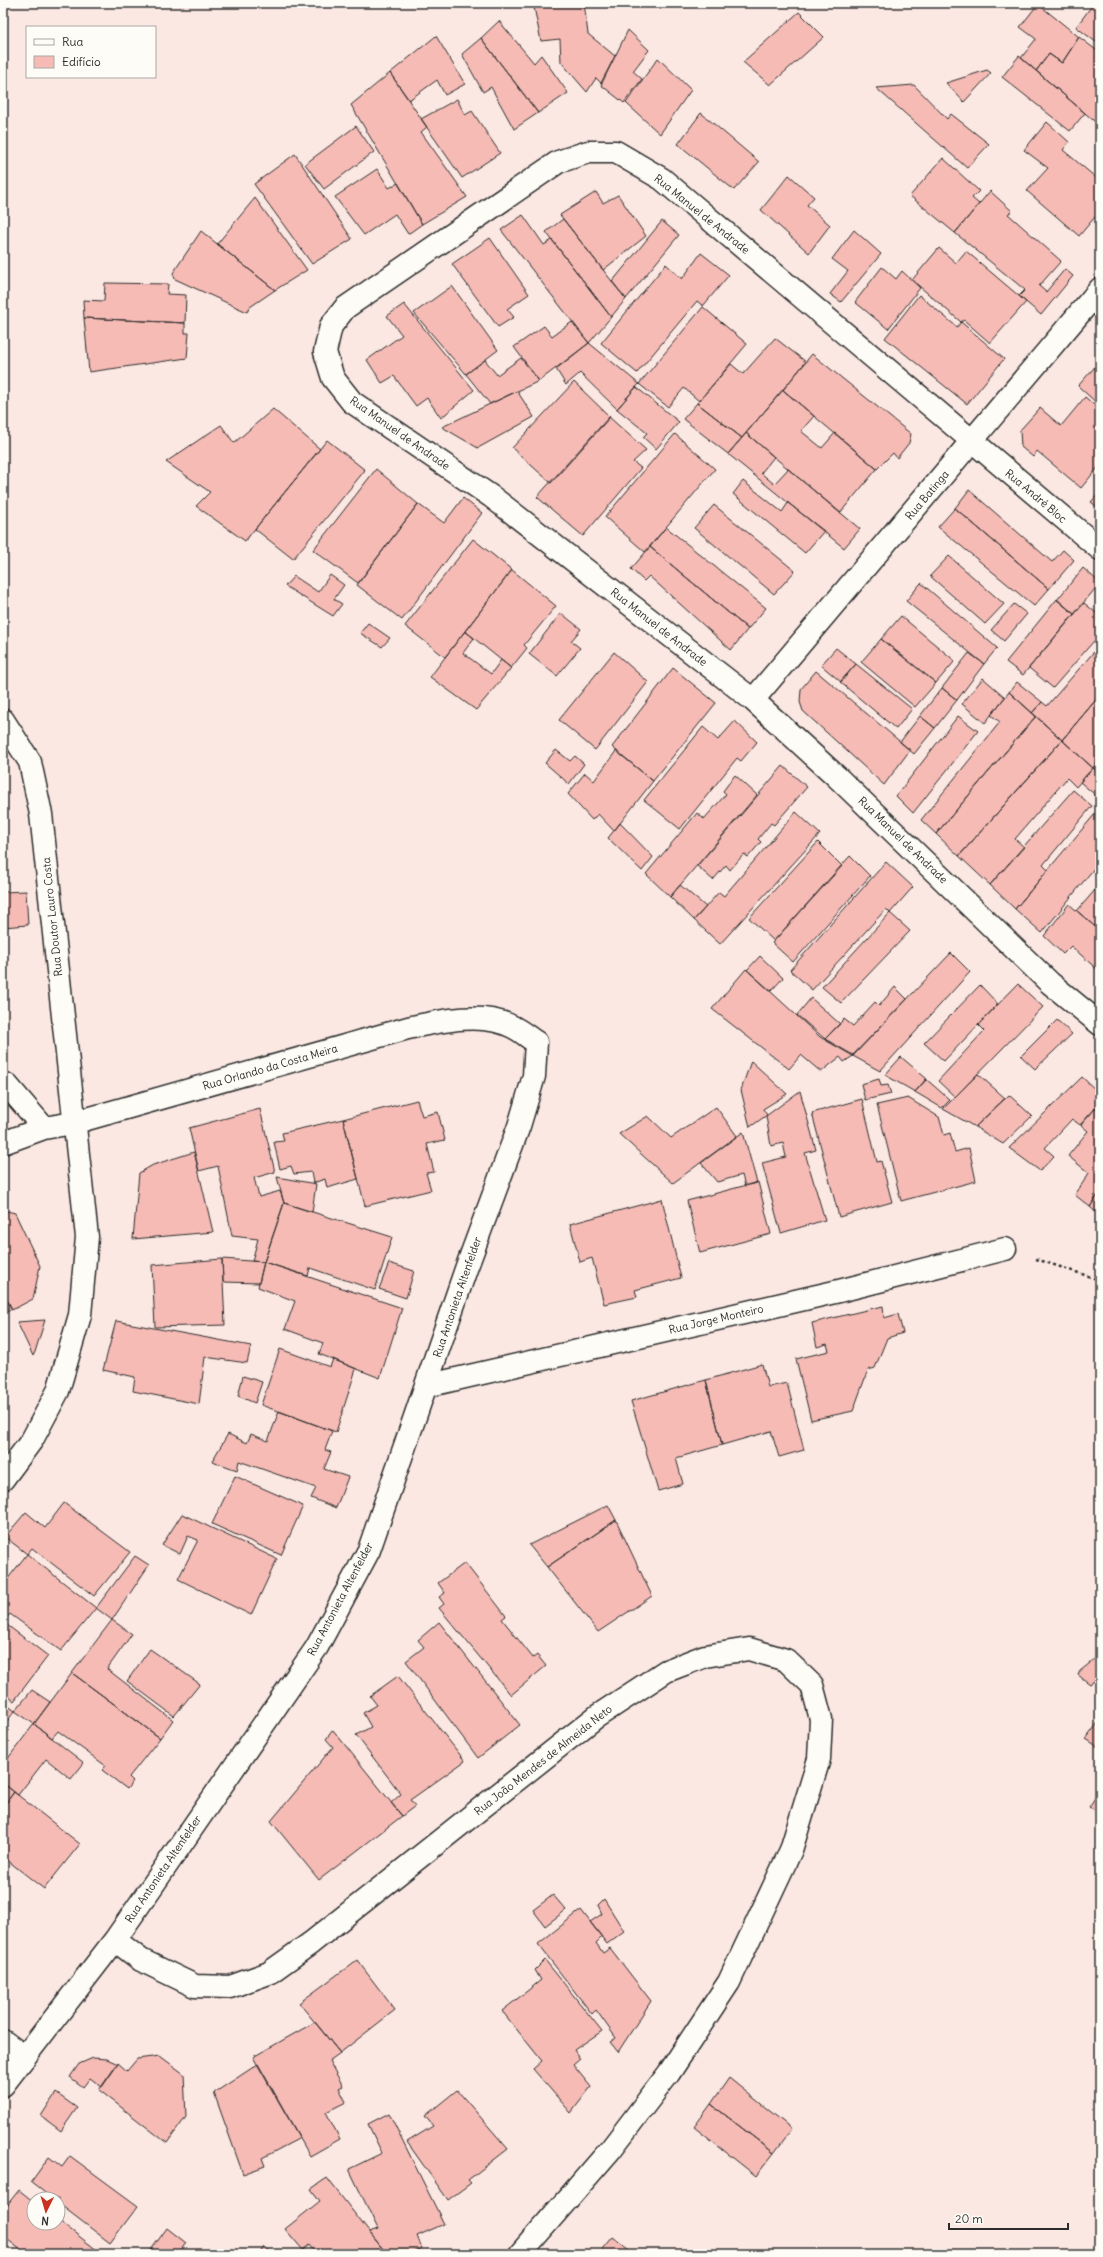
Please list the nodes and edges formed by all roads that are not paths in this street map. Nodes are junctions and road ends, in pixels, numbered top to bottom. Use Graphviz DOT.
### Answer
graph roads {
  1 [pos="1100,289"];
  2 [pos="972,442"];
  3 [pos="1100,549"];
  4 [pos="753,700"];
  5 [pos="3,720"];
  6 [pos="1100,1024"];
  7 [pos="536,1042"];
  8 [pos="3,1083"];
  9 [pos="73,1123"];
  10 [pos="44,1128"];
  11 [pos="3,1143"];
  12 [pos="1006,1249"];
  13 [pos="426,1386"];
  14 [pos="3,1479"];
  15 [pos="115,1940"];
  16 [pos="3,2041"];
  17 [pos="25,2057"];
  18 [pos="3,2085"];
  19 [pos="520,2254"];
  1 -- 2 [label="street, Rua Batinga"];
  2 -- 3 [label="street, Rua André Bloc"];
  2 -- 4 [label="street, Rua Batinga"];
  2 -- 4 [label="street, Rua Manuel de Andrade"];
  4 -- 6 [label="street, Rua Manuel de Andrade"];
  5 -- 9 [label="street, Rua Doutor Lauro Costa"];
  7 -- 9 [label="street, Rua Orlando da Costa Meira"];
  7 -- 13 [label="street, Rua Antonieta Altenfelder"];
  8 -- 10 [label="street"];
  9 -- 10 [label="street, Rua Orlando da Costa Meira"];
  9 -- 14 [label="street, Rua Doutor Lauro Costa"];
  10 -- 11 [label="street, Rua Orlando da Costa Meira"];
  12 -- 13 [label="street, Rua Jorge Monteiro"];
  13 -- 15 [label="street, Rua Antonieta Altenfelder"];
  15 -- 17 [label="street, Rua Antonieta Altenfelder"];
  15 -- 19 [label="street, Rua João Mendes de Almeida Neto"];
  16 -- 17 [label="street"];
  17 -- 18 [label="street, Rua Antonieta Altenfelder"];
}
